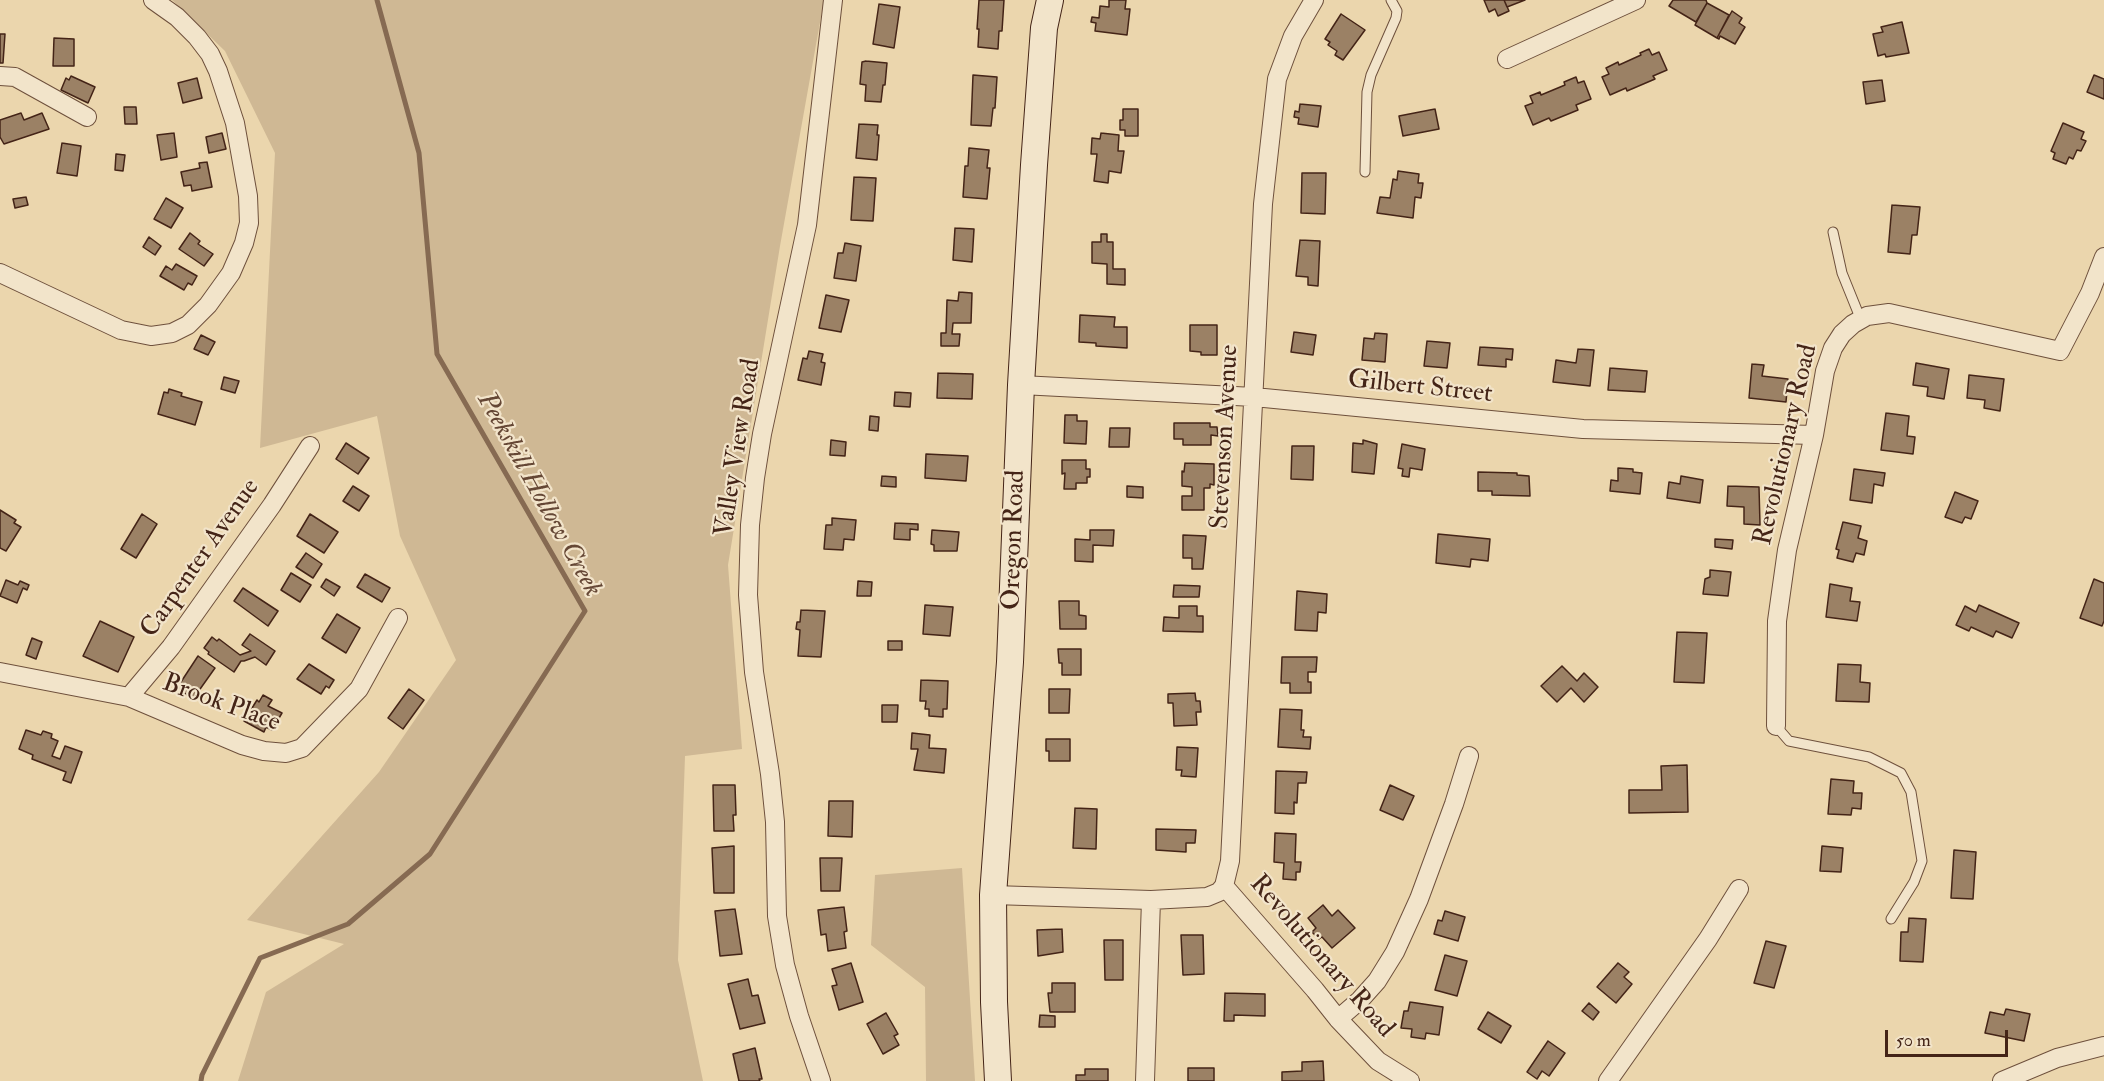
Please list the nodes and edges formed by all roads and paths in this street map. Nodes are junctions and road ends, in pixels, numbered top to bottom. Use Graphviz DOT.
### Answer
graph roads {
  1 [pos="153,0"];
  2 [pos="833,0"];
  3 [pos="1050,0"];
  4 [pos="1314,0"];
  5 [pos="1392,0"];
  6 [pos="1636,0"];
  7 [pos="1507,58"];
  8 [pos="0,76"];
  9 [pos="87,117"];
  10 [pos="1365,172"];
  11 [pos="1833,232"];
  12 [pos="2104,257"];
  13 [pos="0,273"];
  14 [pos="1861,320"];
  15 [pos="1021,385"];
  16 [pos="1254,397"];
  17 [pos="1814,435"];
  18 [pos="310,446"];
  19 [pos="398,618"];
  20 [pos="0,672"];
  21 [pos="129,698"];
  22 [pos="1776,726"];
  23 [pos="1469,756"];
  24 [pos="1224,886"];
  25 [pos="1739,889"];
  26 [pos="993,895"];
  27 [pos="1151,900"];
  28 [pos="1891,919"];
  29 [pos="1338,1019"];
  30 [pos="2103,1050"];
  31 [pos="821,1081"];
  32 [pos="998,1081"];
  33 [pos="1145,1081"];
  34 [pos="1410,1081"];
  35 [pos="1608,1081"];
  36 [pos="2002,1081"];
  1 -- 13 [label="street"];
  2 -- 31 [label="street, Valley View Road"];
  3 -- 15 [label="street, Oregon Road"];
  4 -- 16 [label="street, Stevenson Avenue"];
  5 -- 10 [label="lane"];
  6 -- 7 [label="street"];
  8 -- 9 [label="street"];
  11 -- 14 [label="lane"];
  12 -- 14 [label="street, Revolutionary Road"];
  14 -- 17 [label="street, Revolutionary Road"];
  15 -- 16 [label="street, Gilbert Street"];
  15 -- 26 [label="street, Oregon Road"];
  16 -- 17 [label="street, Gilbert Street"];
  16 -- 24 [label="street, Stevenson Avenue"];
  17 -- 22 [label="street, Revolutionary Road"];
  18 -- 21 [label="street, Carpenter Avenue"];
  19 -- 21 [label="street, Brook Place"];
  20 -- 21 [label="street, Brook Place"];
  22 -- 28 [label="lane"];
  23 -- 29 [label="street"];
  24 -- 27 [label="street"];
  24 -- 29 [label="street, Revolutionary Road"];
  25 -- 35 [label="street"];
  26 -- 27 [label="street"];
  26 -- 32 [label="street, Oregon Road"];
  27 -- 33 [label="street"];
  29 -- 34 [label="street, Revolutionary Road"];
  30 -- 36 [label="street"];
}
